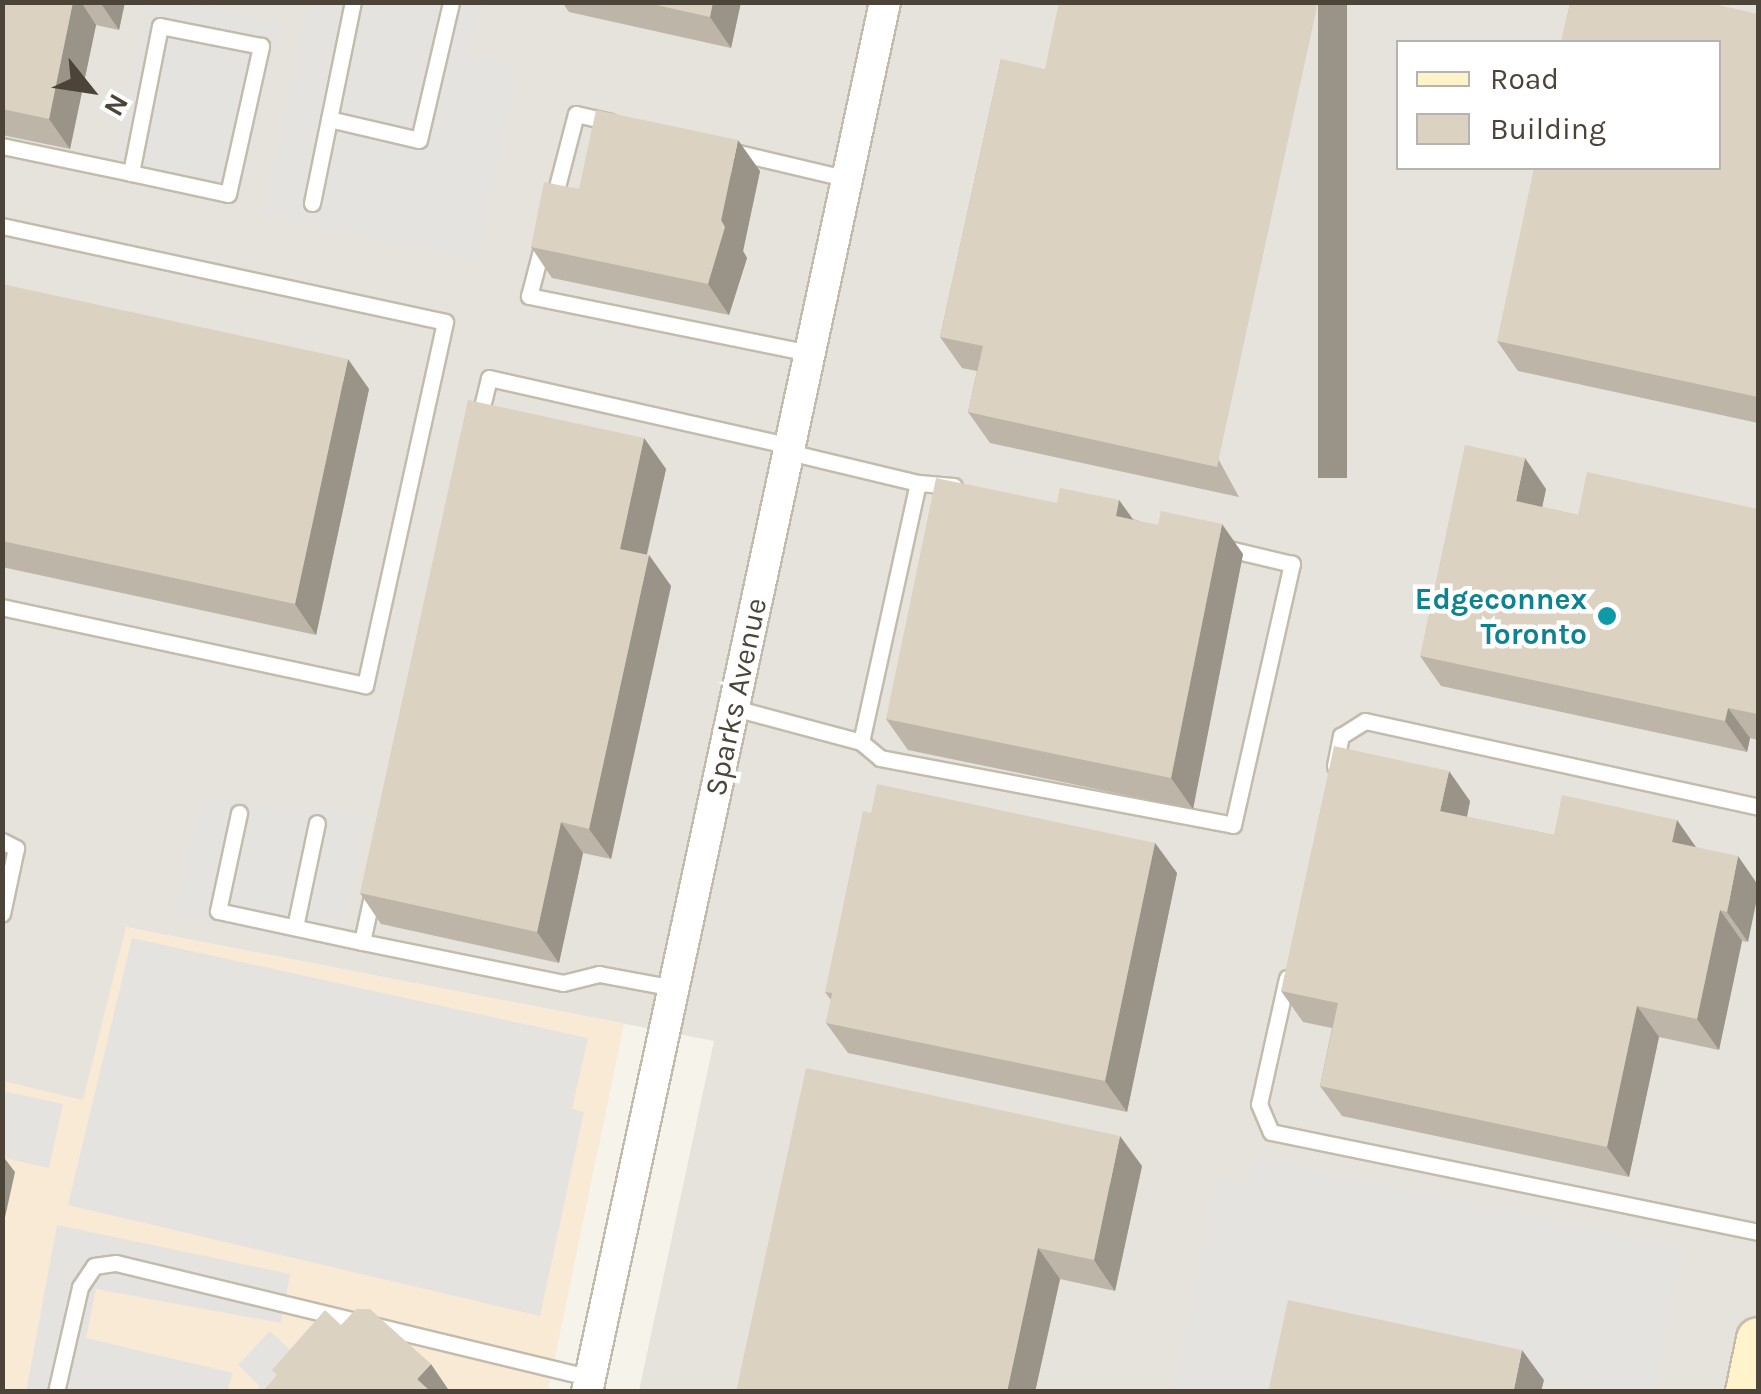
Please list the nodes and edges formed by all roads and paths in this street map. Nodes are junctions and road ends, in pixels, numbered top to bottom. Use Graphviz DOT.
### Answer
graph roads {
  1 [pos="353,2"];
  2 [pos="451,2"];
  3 [pos="885,2"];
  4 [pos="330,119"];
  5 [pos="631,127"];
  6 [pos="704,144"];
  7 [pos="2,146"];
  8 [pos="130,174"];
  9 [pos="848,180"];
  10 [pos="312,203"];
  11 [pos="2,226"];
  12 [pos="810,353"];
  13 [pos="476,437"];
  14 [pos="789,449"];
  15 [pos="918,483"];
  16 [pos="972,490"];
  17 [pos="1217,546"];
  18 [pos="2,606"];
  19 [pos="734,708"];
  20 [pos="862,742"];
  21 [pos="1332,775"];
  22 [pos="1758,807"];
  23 [pos="240,813"];
  24 [pos="317,823"];
  25 [pos="2,841"];
  26 [pos="379,864"];
  27 [pos="2,914"];
  28 [pos="294,928"];
  29 [pos="362,942"];
  30 [pos="1289,968"];
  31 [pos="674,988"];
  32 [pos="1758,1232"];
  33 [pos="1758,1339"];
  34 [pos="589,1384"];
  35 [pos="56,1392"];
  36 [pos="1747,1392"];
  1 -- 4 [label="lane"];
  2 -- 4 [label="lane"];
  3 -- 9 [label="street, Sparks Avenue"];
  4 -- 10 [label="lane"];
  5 -- 12 [label="lane"];
  6 -- 9 [label="lane"];
  7 -- 8 [label="lane"];
  8 -- 8 [label="lane"];
  9 -- 12 [label="street, Sparks Avenue"];
  11 -- 18 [label="lane"];
  12 -- 14 [label="street, Sparks Avenue"];
  13 -- 14 [label="lane"];
  14 -- 15 [label="lane"];
  14 -- 19 [label="street, Sparks Avenue"];
  15 -- 16 [label="lane"];
  15 -- 20 [label="lane"];
  17 -- 20 [label="lane"];
  19 -- 20 [label="lane"];
  19 -- 31 [label="street, Sparks Avenue"];
  21 -- 22 [label="lane"];
  23 -- 28 [label="lane"];
  24 -- 28 [label="lane"];
  25 -- 27 [label="lane"];
  26 -- 29 [label="lane"];
  28 -- 29 [label="lane"];
  29 -- 31 [label="lane"];
  30 -- 32 [label="lane"];
  31 -- 34 [label="street, Sparks Avenue"];
  33 -- 36 [label="street"];
  34 -- 35 [label="lane"];
}
